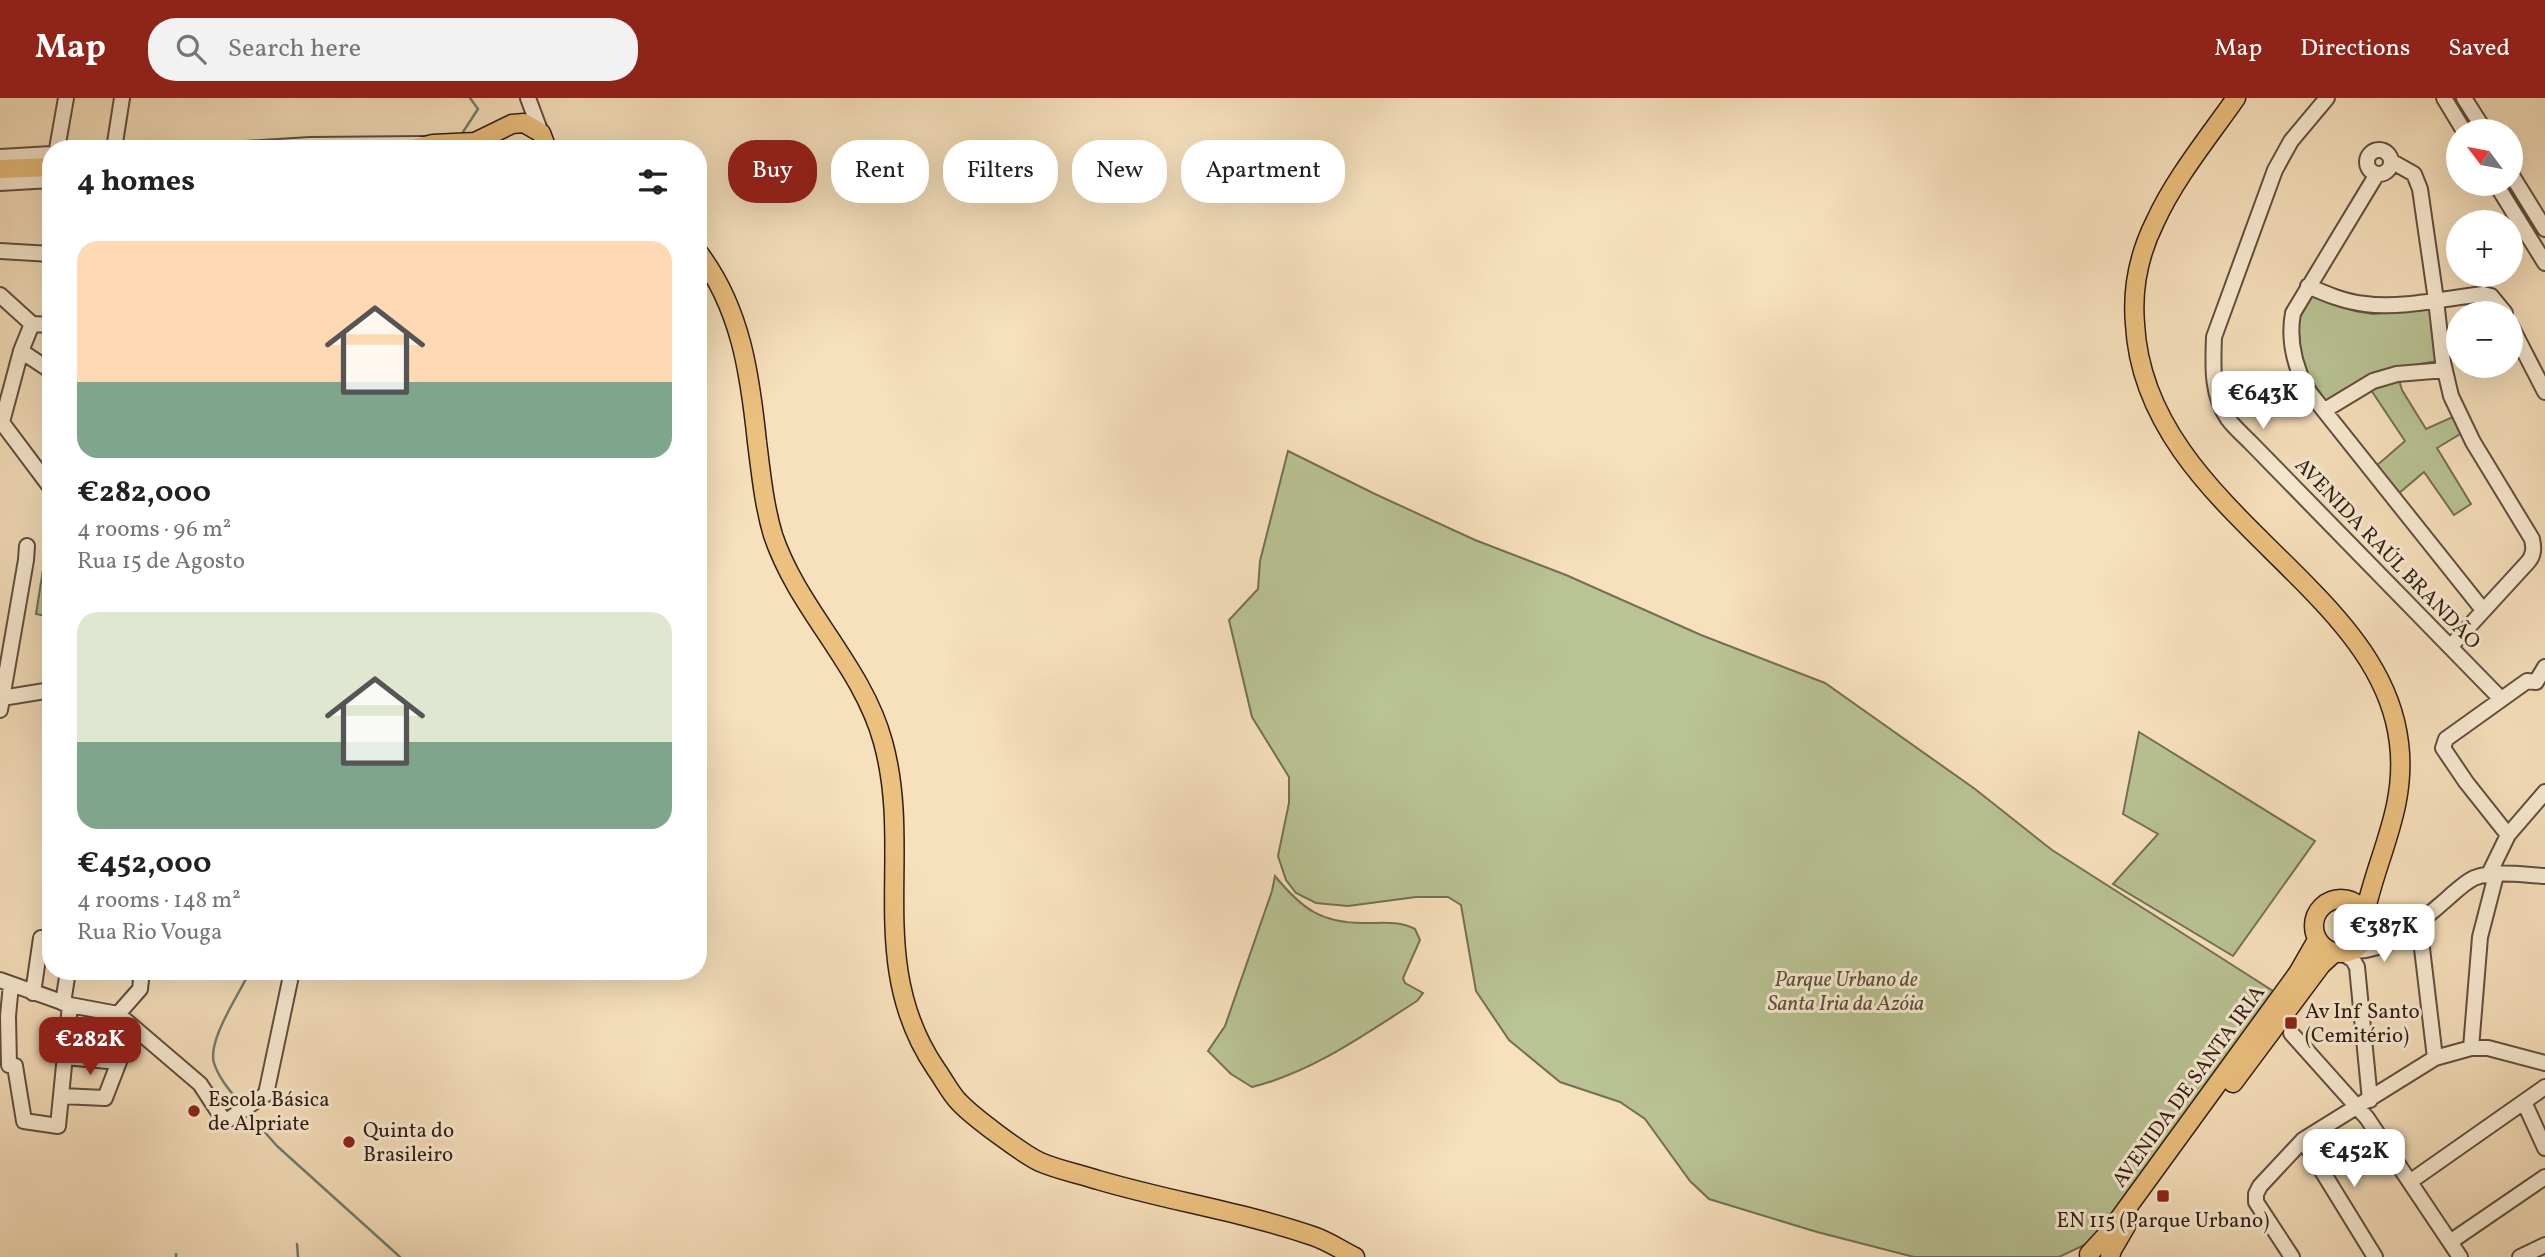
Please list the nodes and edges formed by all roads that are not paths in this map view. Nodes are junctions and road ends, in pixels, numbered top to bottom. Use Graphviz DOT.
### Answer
graph roads {
  1 [pos="66,98"];
  2 [pos="122,98"];
  3 [pos="526,98"];
  4 [pos="2236,98"];
  5 [pos="2327,98"];
  6 [pos="2444,98"];
  7 [pos="2465,98"];
  8 [pos="2457,119"];
  9 [pos="2478,119"];
  10 [pos="506,128"];
  11 [pos="59,140"];
  12 [pos="115,140"];
  13 [pos="479,140"];
  14 [pos="499,140"];
  15 [pos="544,140"];
  16 [pos="546,140"];
  17 [pos="42,155"];
  18 [pos="0,157"];
  19 [pos="2391,161"];
  20 [pos="42,167"];
  21 [pos="0,169"];
  22 [pos="2377,174"];
  23 [pos="42,181"];
  24 [pos="0,183"];
  25 [pos="2524,195"];
  26 [pos="2504,196"];
  27 [pos="2545,229"];
  28 [pos="0,251"];
  29 [pos="42,253"];
  30 [pos="2545,263"];
  31 [pos="707,266"];
  32 [pos="707,282"];
  33 [pos="2308,286"];
  34 [pos="0,295"];
  35 [pos="2436,300"];
  36 [pos="2495,301"];
  37 [pos="32,324"];
  38 [pos="42,325"];
  39 [pos="2523,349"];
  40 [pos="21,351"];
  41 [pos="42,365"];
  42 [pos="2445,370"];
  43 [pos="2545,392"];
  44 [pos="2325,410"];
  45 [pos="1,421"];
  46 [pos="42,476"];
  47 [pos="27,546"];
  48 [pos="2483,610"];
  49 [pos="2451,646"];
  50 [pos="2545,667"];
  51 [pos="2540,687"];
  52 [pos="42,693"];
  53 [pos="2501,699"];
  54 [pos="1,704"];
  55 [pos="2545,792"];
  56 [pos="2508,835"];
  57 [pos="2382,859"];
  58 [pos="2492,875"];
  59 [pos="2545,876"];
  60 [pos="2349,900"];
  61 [pos="2367,918"];
  62 [pos="2419,923"];
  63 [pos="2400,936"];
  64 [pos="41,938"];
  65 [pos="2317,940"];
  66 [pos="2344,953"];
  67 [pos="68,980"];
  68 [pos="141,980"];
  69 [pos="290,980"];
  70 [pos="5,982"];
  71 [pos="33,993"];
  72 [pos="67,1004"];
  73 [pos="118,1014"];
  74 [pos="132,1028"];
  75 [pos="2291,1033"];
  76 [pos="2471,1048"];
  77 [pos="65,1057"];
  78 [pos="2435,1058"];
  79 [pos="119,1062"];
  80 [pos="2545,1063"];
  81 [pos="2545,1087"];
  82 [pos="61,1096"];
  83 [pos="2524,1102"];
  84 [pos="2364,1104"];
  85 [pos="2303,1140"];
  86 [pos="2545,1148"];
  87 [pos="2545,1177"];
  88 [pos="2411,1181"];
  89 [pos="2450,1242"];
  90 [pos="2545,1245"];
  91 [pos="2089,1256"];
  92 [pos="1340,1257"];
  93 [pos="1355,1257"];
  94 [pos="2110,1257"];
  95 [pos="2292,1257"];
  96 [pos="2375,1257"];
  97 [pos="2460,1257"];
  98 [pos="2520,1257"];
  1 -- 11 [label="street"];
  2 -- 12 [label="street"];
  3 -- 10 [label="street"];
  3 -- 16 [label="street"];
  4 -- 57 [label="main road"];
  5 -- 49 [label="street, AVENIDA RAÚL BRANDÃO"];
  6 -- 8 [label="street"];
  7 -- 9 [label="street"];
  10 -- 13 [label="main road"];
  10 -- 14 [label="main road"];
  10 -- 15 [label="main road"];
  17 -- 18 [label="street"];
  19 -- 22 [label="street"];
  19 -- 22 [label="street"];
  19 -- 35 [label="street"];
  20 -- 21 [label="main road"];
  22 -- 33 [label="street"];
  23 -- 24 [label="street"];
  25 -- 27 [label="street"];
  26 -- 30 [label="street"];
  28 -- 29 [label="street"];
  31 -- 93 [label="main road"];
  32 -- 92 [label="main road"];
  33 -- 35 [label="street"];
  33 -- 44 [label="street"];
  34 -- 37 [label="street"];
  35 -- 36 [label="street"];
  35 -- 42 [label="street"];
  37 -- 38 [label="street"];
  37 -- 40 [label="street"];
  39 -- 43 [label="street"];
  40 -- 41 [label="street"];
  40 -- 45 [label="street"];
  42 -- 44 [label="street"];
  42 -- 48 [label="street"];
  44 -- 48 [label="street"];
  45 -- 46 [label="street"];
  47 -- 54 [label="street"];
  48 -- 49 [label="street"];
  49 -- 53 [label="street, AVENIDA RAÚL BRANDÃO"];
  50 -- 51 [label="street"];
  51 -- 53 [label="street"];
  52 -- 54 [label="street"];
  53 -- 56 [label="street"];
  55 -- 56 [label="street"];
  56 -- 58 [label="street"];
  57 -- 60 [label="main road"];
  57 -- 61 [label="main road"];
  58 -- 59 [label="street"];
  58 -- 62 [label="street"];
  58 -- 76 [label="street"];
  60 -- 61 [label="main road"];
  60 -- 65 [label="main road"];
  61 -- 63 [label="street"];
  61 -- 66 [label="main road"];
  62 -- 63 [label="street"];
  62 -- 78 [label="street"];
  63 -- 66 [label="street"];
  64 -- 71 [label="street"];
  65 -- 66 [label="main road"];
  65 -- 91 [label="main road, AVENIDA DE SANTA IRIA"];
  66 -- 84 [label="street"];
  66 -- 94 [label="main road, AVENIDA DE SANTA IRIA"];
  67 -- 72 [label="street"];
  68 -- 73 [label="street"];
  69 -- 74 [label="street"];
  70 -- 71 [label="street"];
  70 -- 82 [label="street"];
  71 -- 72 [label="street"];
  72 -- 73 [label="street"];
  72 -- 77 [label="street"];
  73 -- 74 [label="street"];
  74 -- 79 [label="street"];
  75 -- 84 [label="street"];
  76 -- 78 [label="street"];
  76 -- 80 [label="street"];
  77 -- 79 [label="street"];
  77 -- 82 [label="street"];
  78 -- 84 [label="street"];
  79 -- 82 [label="street"];
  81 -- 83 [label="street"];
  83 -- 86 [label="street"];
  83 -- 88 [label="street"];
  84 -- 85 [label="street"];
  84 -- 88 [label="street"];
  85 -- 95 [label="street"];
  85 -- 96 [label="street"];
  87 -- 89 [label="street"];
  88 -- 89 [label="street"];
  89 -- 97 [label="street"];
  90 -- 98 [label="street"];
}
